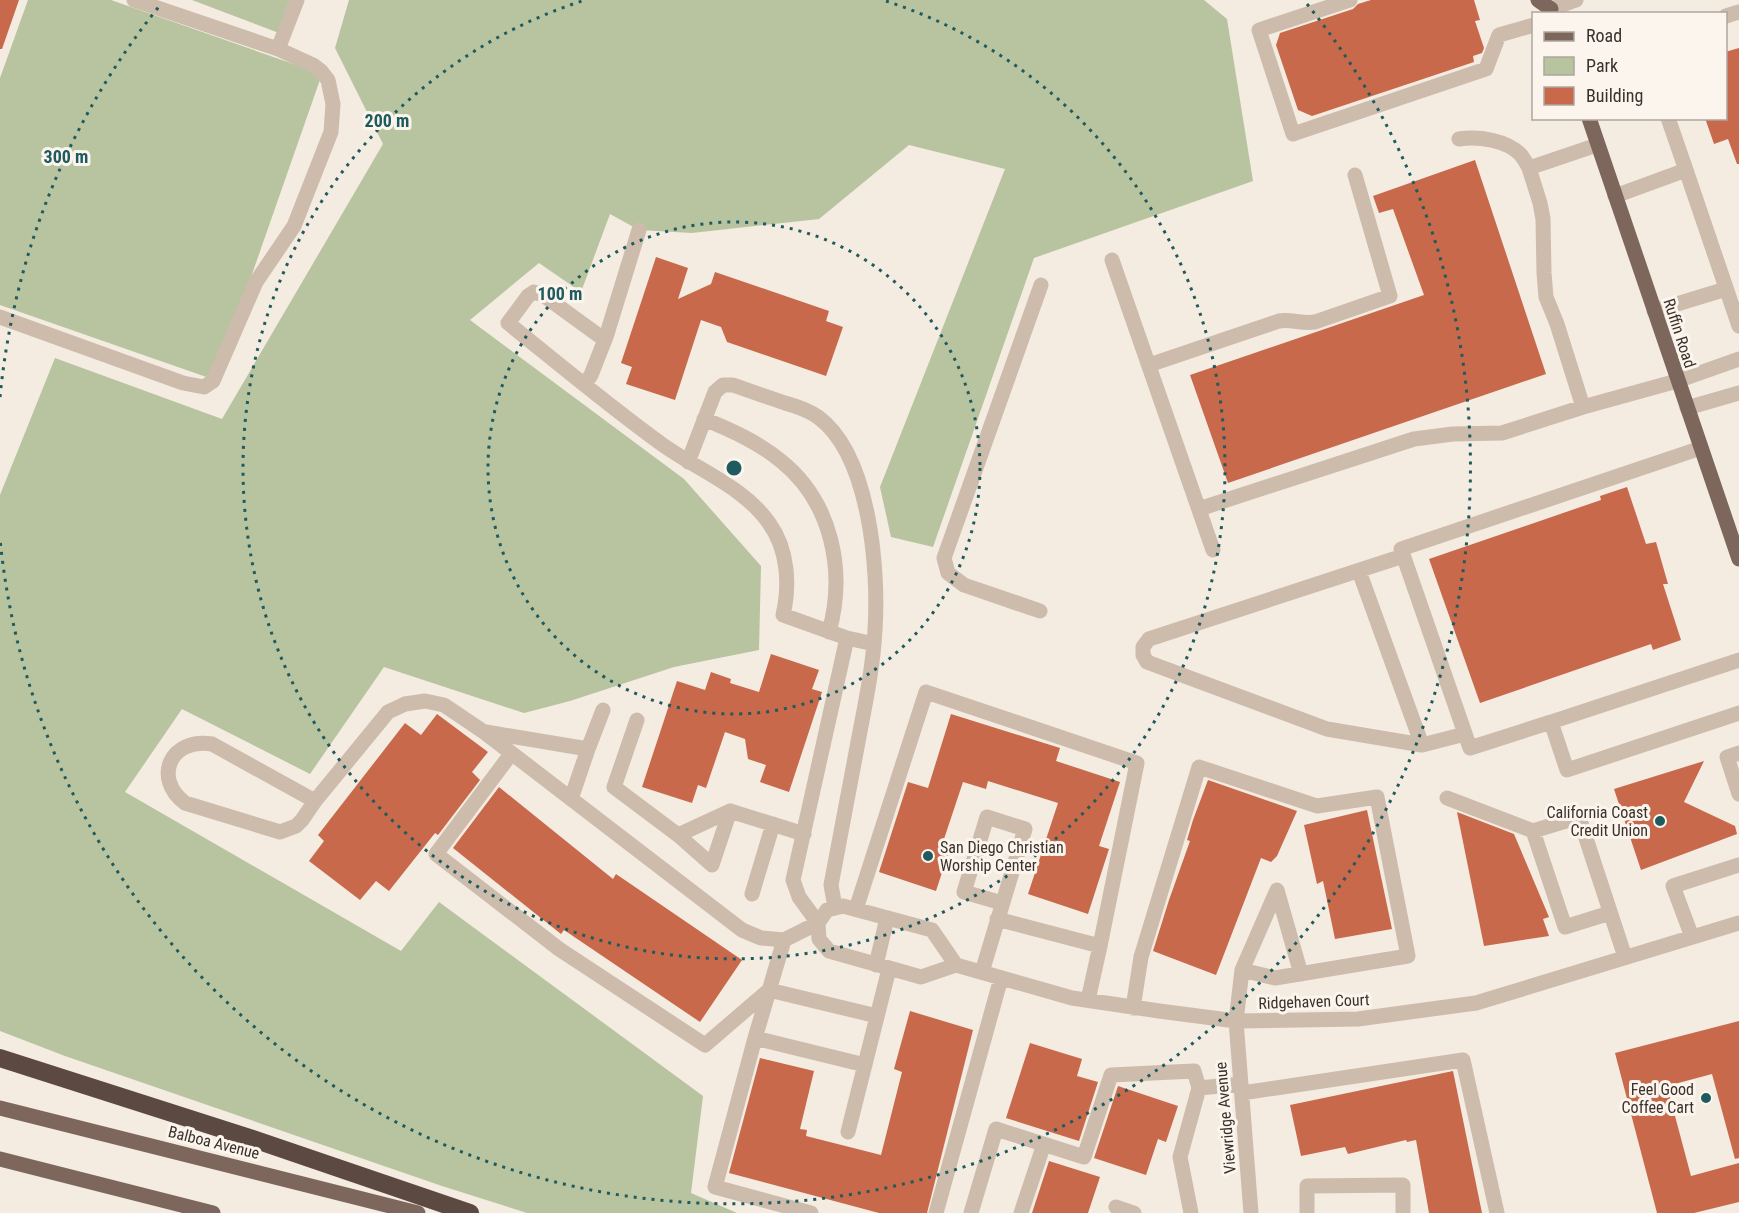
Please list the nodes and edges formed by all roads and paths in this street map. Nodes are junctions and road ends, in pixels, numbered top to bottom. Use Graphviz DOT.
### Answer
graph roads {
  1 [pos="134,0"];
  2 [pos="297,0"];
  3 [pos="1350,0"];
  4 [pos="1538,0"];
  5 [pos="1576,0"];
  6 [pos="1553,8"];
  7 [pos="1532,25"];
  8 [pos="278,49"];
  9 [pos="1589,120"];
  10 [pos="1669,120"];
  11 [pos="1459,139"];
  12 [pos="1597,145"];
  13 [pos="1529,168"];
  14 [pos="1686,170"];
  15 [pos="1355,175"];
  16 [pos="1615,196"];
  17 [pos="639,230"];
  18 [pos="1112,260"];
  19 [pos="1041,285"];
  20 [pos="1726,289"];
  21 [pos="1654,311"];
  22 [pos="0,317"];
  23 [pos="1739,326"];
  24 [pos="606,337"];
  25 [pos="1739,359"];
  26 [pos="1149,365"];
  27 [pos="1677,381"];
  28 [pos="585,384"];
  29 [pos="1739,393"];
  30 [pos="1583,407"];
  31 [pos="1687,408"];
  32 [pos="704,419"];
  33 [pos="1701,448"];
  34 [pos="688,462"];
  35 [pos="1199,509"];
  36 [pos="1213,550"];
  37 [pos="1403,556"];
  38 [pos="1739,559"];
  39 [pos="1359,571"];
  40 [pos="1040,611"];
  41 [pos="829,632"];
  42 [pos="847,638"];
  43 [pos="874,644"];
  44 [pos="1739,660"];
  45 [pos="603,710"];
  46 [pos="1739,713"];
  47 [pos="637,720"];
  48 [pos="1551,722"];
  49 [pos="484,732"];
  50 [pos="1465,734"];
  51 [pos="1422,745"];
  52 [pos="588,749"];
  53 [pos="511,754"];
  54 [pos="1733,755"];
  55 [pos="1739,794"];
  56 [pos="1447,798"];
  57 [pos="571,799"];
  58 [pos="315,801"];
  59 [pos="730,811"];
  60 [pos="773,824"];
  61 [pos="1533,831"];
  62 [pos="804,834"];
  63 [pos="678,835"];
  64 [pos="1739,865"];
  65 [pos="752,894"];
  66 [pos="1002,903"];
  67 [pos="834,907"];
  68 [pos="856,909"];
  69 [pos="1610,913"];
  70 [pos="887,918"];
  71 [pos="997,919"];
  72 [pos="818,923"];
  73 [pos="1739,923"];
  74 [pos="1692,937"];
  75 [pos="784,940"];
  76 [pos="1100,946"];
  77 [pos="1625,957"];
  78 [pos="956,965"];
  79 [pos="883,967"];
  80 [pos="1242,970"];
  81 [pos="982,972"];
  82 [pos="1301,974"];
  83 [pos="1001,978"];
  84 [pos="769,990"];
  85 [pos="1088,1000"];
  86 [pos="1134,1008"];
  87 [pos="877,1016"];
  88 [pos="1236,1021"];
  89 [pos="755,1038"];
  90 [pos="0,1058"];
  91 [pos="865,1065"];
  92 [pos="1198,1088"];
  93 [pos="1241,1089"];
  94 [pos="0,1108"];
  95 [pos="848,1132"];
  96 [pos="1044,1144"];
  97 [pos="0,1160"];
  98 [pos="1116,1207"];
  99 [pos="213,1213"];
  100 [pos="418,1213"];
  101 [pos="470,1213"];
  102 [pos="811,1213"];
  103 [pos="936,1213"];
  104 [pos="971,1213"];
  105 [pos="1021,1213"];
  106 [pos="1134,1213"];
  107 [pos="1191,1213"];
  108 [pos="1251,1213"];
  109 [pos="1307,1213"];
  110 [pos="1403,1213"];
  111 [pos="1497,1213"];
  1 -- 8 [label="street"];
  2 -- 8 [label="street"];
  3 -- 7 [label="street"];
  4 -- 6 [label="main road"];
  5 -- 6 [label="street"];
  8 -- 22 [label="street"];
  9 -- 12 [label="main road, Ruffin Road"];
  10 -- 14 [label="street"];
  11 -- 13 [label="street"];
  12 -- 13 [label="street"];
  12 -- 16 [label="main road, Ruffin Road"];
  13 -- 30 [label="street"];
  14 -- 16 [label="street"];
  14 -- 20 [label="street"];
  15 -- 26 [label="street"];
  16 -- 21 [label="main road, Ruffin Road"];
  17 -- 24 [label="street"];
  18 -- 26 [label="street"];
  19 -- 40 [label="street"];
  20 -- 21 [label="street"];
  20 -- 23 [label="street"];
  21 -- 27 [label="main road, Ruffin Road"];
  24 -- 28 [label="street"];
  24 -- 28 [label="street"];
  25 -- 27 [label="street"];
  26 -- 35 [label="street"];
  27 -- 30 [label="street"];
  27 -- 31 [label="main road, Ruffin Road"];
  28 -- 34 [label="street"];
  29 -- 31 [label="street"];
  30 -- 35 [label="street"];
  31 -- 33 [label="main road, Ruffin Road"];
  32 -- 34 [label="street"];
  32 -- 41 [label="street"];
  32 -- 43 [label="street"];
  33 -- 37 [label="street"];
  33 -- 38 [label="main road, Ruffin Road"];
  34 -- 41 [label="street"];
  35 -- 36 [label="street"];
  37 -- 39 [label="street"];
  37 -- 50 [label="street"];
  39 -- 51 [label="street"];
  39 -- 51 [label="street"];
  41 -- 42 [label="street"];
  42 -- 43 [label="street"];
  42 -- 62 [label="street"];
  43 -- 67 [label="street"];
  44 -- 48 [label="street"];
  45 -- 52 [label="street"];
  46 -- 48 [label="street"];
  47 -- 63 [label="street"];
  48 -- 50 [label="street"];
  49 -- 52 [label="street"];
  49 -- 53 [label="street"];
  49 -- 58 [label="street"];
  50 -- 51 [label="street"];
  52 -- 57 [label="street"];
  53 -- 57 [label="street"];
  53 -- 84 [label="street"];
  54 -- 55 [label="street"];
  56 -- 61 [label="street"];
  57 -- 75 [label="street"];
  58 -- 58 [label="street"];
  59 -- 60 [label="street"];
  59 -- 63 [label="street"];
  59 -- 63 [label="street"];
  60 -- 62 [label="street"];
  60 -- 65 [label="street"];
  61 -- 69 [label="street"];
  61 -- 69 [label="street"];
  62 -- 72 [label="street"];
  64 -- 74 [label="street"];
  66 -- 66 [label="street"];
  66 -- 71 [label="street"];
  67 -- 68 [label="street"];
  67 -- 72 [label="street"];
  68 -- 70 [label="street"];
  68 -- 76 [label="street"];
  69 -- 77 [label="street"];
  70 -- 78 [label="street"];
  70 -- 79 [label="street"];
  71 -- 76 [label="street"];
  71 -- 81 [label="street"];
  72 -- 75 [label="street"];
  72 -- 79 [label="street"];
  73 -- 74 [label="street, Ridgehaven Court"];
  74 -- 77 [label="street, Ridgehaven Court"];
  75 -- 84 [label="street"];
  76 -- 85 [label="street"];
  77 -- 88 [label="street, Ridgehaven Court"];
  78 -- 79 [label="street"];
  78 -- 81 [label="street, Ridgehaven Court"];
  79 -- 87 [label="street"];
  80 -- 82 [label="street"];
  80 -- 82 [label="street, Viewridge Avenue"];
  80 -- 88 [label="street, Viewridge Avenue"];
  81 -- 83 [label="street, Ridgehaven Court"];
  82 -- 86 [label="street"];
  83 -- 85 [label="street, Ridgehaven Court"];
  83 -- 103 [label="street"];
  84 -- 87 [label="street"];
  84 -- 89 [label="street"];
  85 -- 86 [label="street, Ridgehaven Court"];
  86 -- 88 [label="street, Ridgehaven Court"];
  87 -- 91 [label="street"];
  88 -- 93 [label="street, Viewridge Avenue"];
  89 -- 91 [label="street"];
  89 -- 102 [label="street"];
  90 -- 101 [label="highway"];
  91 -- 95 [label="street"];
  92 -- 93 [label="street"];
  92 -- 96 [label="street"];
  92 -- 107 [label="street"];
  93 -- 108 [label="street, Viewridge Avenue"];
  93 -- 111 [label="street"];
  94 -- 100 [label="main road, Balboa Avenue"];
  96 -- 104 [label="street"];
  96 -- 105 [label="street"];
  97 -- 99 [label="main road"];
  98 -- 106 [label="street"];
  109 -- 110 [label="street"];
}
